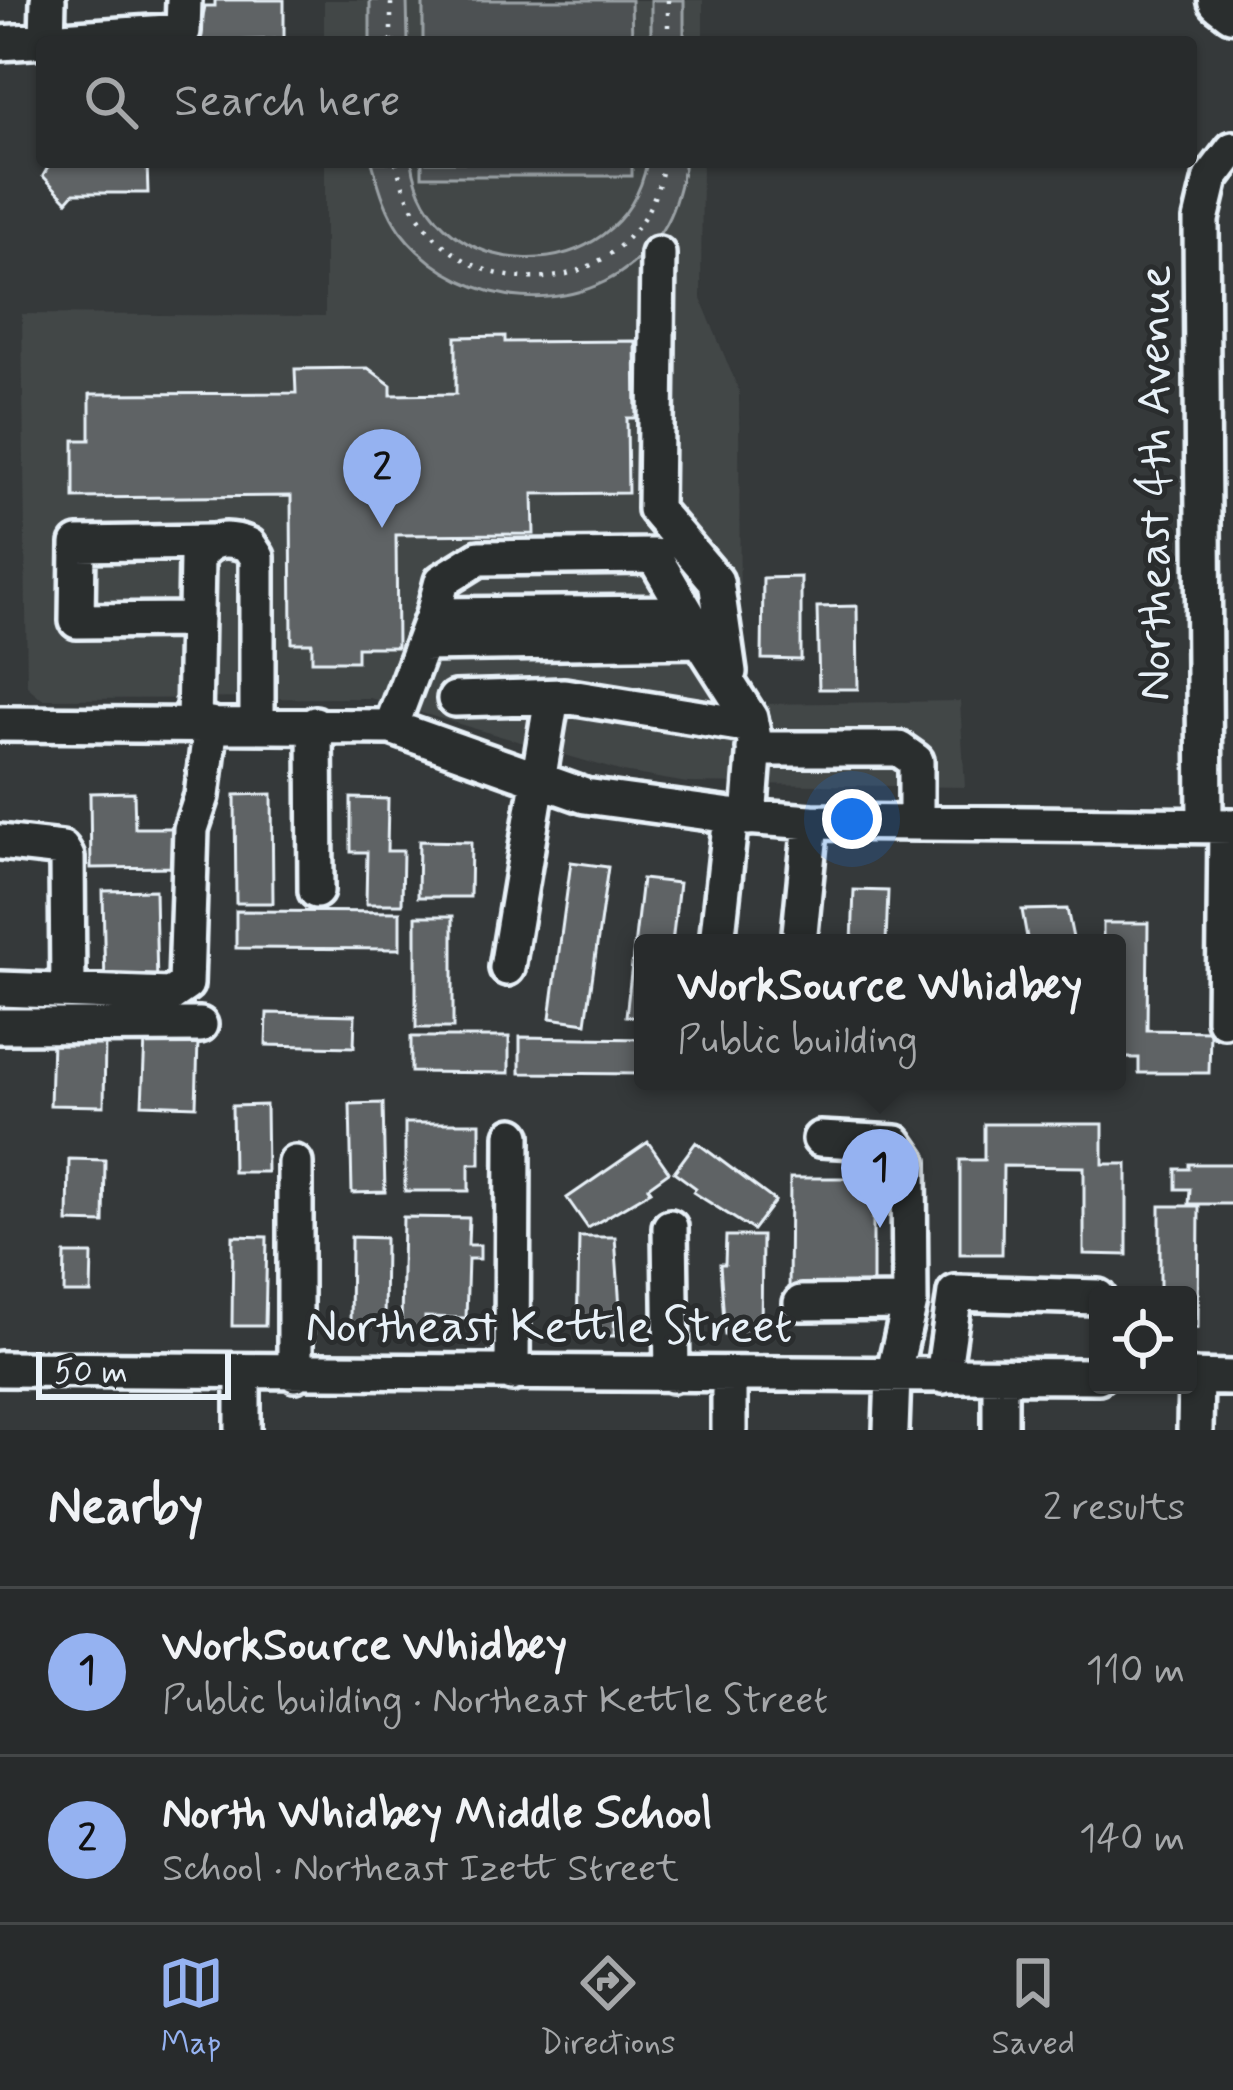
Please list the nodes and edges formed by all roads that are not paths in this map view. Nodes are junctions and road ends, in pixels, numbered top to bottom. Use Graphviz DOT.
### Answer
graph roads {
  1 [pos="47,0"];
  2 [pos="184,0"];
  3 [pos="1220,0"];
  4 [pos="1233,10"];
  5 [pos="47,36"];
  6 [pos="107,36"];
  7 [pos="36,41"];
  8 [pos="0,43"];
  9 [pos="1233,148"];
  10 [pos="658,254"];
  11 [pos="1218,353"];
  12 [pos="1218,506"];
  13 [pos="212,542"];
  14 [pos="196,620"];
  15 [pos="428,630"];
  16 [pos="698,630"];
  17 [pos="730,685"];
  18 [pos="552,697"];
  19 [pos="455,699"];
  20 [pos="0,724"];
  21 [pos="203,724"];
  22 [pos="257,724"];
  23 [pos="315,724"];
  24 [pos="391,727"];
  25 [pos="753,738"];
  26 [pos="538,779"];
  27 [pos="740,817"];
  28 [pos="811,822"];
  29 [pos="916,823"];
  30 [pos="1222,826"];
  31 [pos="0,842"];
  32 [pos="1229,884"];
  33 [pos="316,891"];
  34 [pos="719,934"];
  35 [pos="800,934"];
  36 [pos="507,968"];
  37 [pos="0,989"];
  38 [pos="68,991"];
  39 [pos="1224,1020"];
  40 [pos="200,1025"];
  41 [pos="0,1026"];
  42 [pos="513,1136"];
  43 [pos="820,1138"];
  44 [pos="295,1163"];
  45 [pos="670,1227"];
  46 [pos="1089,1297"];
  47 [pos="910,1302"];
  48 [pos="801,1303"];
  49 [pos="0,1369"];
  50 [pos="243,1373"];
  51 [pos="295,1374"];
  52 [pos="512,1374"];
  53 [pos="672,1375"];
  54 [pos="729,1375"];
  55 [pos="893,1376"];
  56 [pos="943,1376"];
  57 [pos="1000,1376"];
  58 [pos="1089,1376"];
  59 [pos="1197,1377"];
  60 [pos="1233,1378"];
  61 [pos="1193,1394"];
  62 [pos="243,1430"];
  63 [pos="729,1430"];
  64 [pos="891,1430"];
  65 [pos="1000,1430"];
  66 [pos="1195,1430"];
  1 -- 5 [label="street"];
  2 -- 6 [label="street"];
  3 -- 4 [label="main road"];
  7 -- 8 [label="street"];
  9 -- 11 [label="street, Northeast 4th Avenue"];
  10 -- 17 [label="street"];
  11 -- 12 [label="street, Northeast 4th Avenue"];
  12 -- 30 [label="street, Northeast 4th Avenue"];
  13 -- 14 [label="street"];
  13 -- 14 [label="street"];
  13 -- 22 [label="street"];
  14 -- 21 [label="street"];
  15 -- 16 [label="street"];
  15 -- 16 [label="street"];
  15 -- 24 [label="street"];
  16 -- 17 [label="street"];
  17 -- 25 [label="street"];
  18 -- 19 [label="street"];
  18 -- 25 [label="street"];
  18 -- 26 [label="street"];
  20 -- 21 [label="street"];
  21 -- 22 [label="street"];
  21 -- 38 [label="street"];
  22 -- 23 [label="street"];
  23 -- 24 [label="street"];
  23 -- 33 [label="street"];
  24 -- 26 [label="street"];
  25 -- 27 [label="street"];
  25 -- 29 [label="street"];
  26 -- 27 [label="street"];
  26 -- 36 [label="street"];
  27 -- 28 [label="street"];
  27 -- 34 [label="street"];
  28 -- 29 [label="street"];
  28 -- 35 [label="street"];
  29 -- 30 [label="street"];
  30 -- 32 [label="street, Northeast 4th Avenue"];
  31 -- 38 [label="street"];
  32 -- 39 [label="street, Northeast 4th Avenue"];
  37 -- 38 [label="street"];
  40 -- 41 [label="street"];
  42 -- 52 [label="street"];
  43 -- 47 [label="street"];
  44 -- 51 [label="street"];
  45 -- 53 [label="street"];
  46 -- 56 [label="street"];
  47 -- 48 [label="street"];
  47 -- 55 [label="street"];
  49 -- 50 [label="street, Northeast Kettle Street"];
  50 -- 51 [label="street, Northeast Kettle Street"];
  50 -- 62 [label="street"];
  51 -- 52 [label="street, Northeast Kettle Street"];
  52 -- 53 [label="street, Northeast Kettle Street"];
  53 -- 54 [label="street, Northeast Kettle Street"];
  54 -- 55 [label="street, Northeast Kettle Street"];
  54 -- 63 [label="street"];
  55 -- 56 [label="street, Northeast Kettle Street"];
  55 -- 64 [label="street"];
  56 -- 57 [label="street, Northeast Kettle Street"];
  57 -- 58 [label="street, Northeast Kettle Street"];
  57 -- 65 [label="street"];
  59 -- 60 [label="street"];
  61 -- 66 [label="street"];
}
